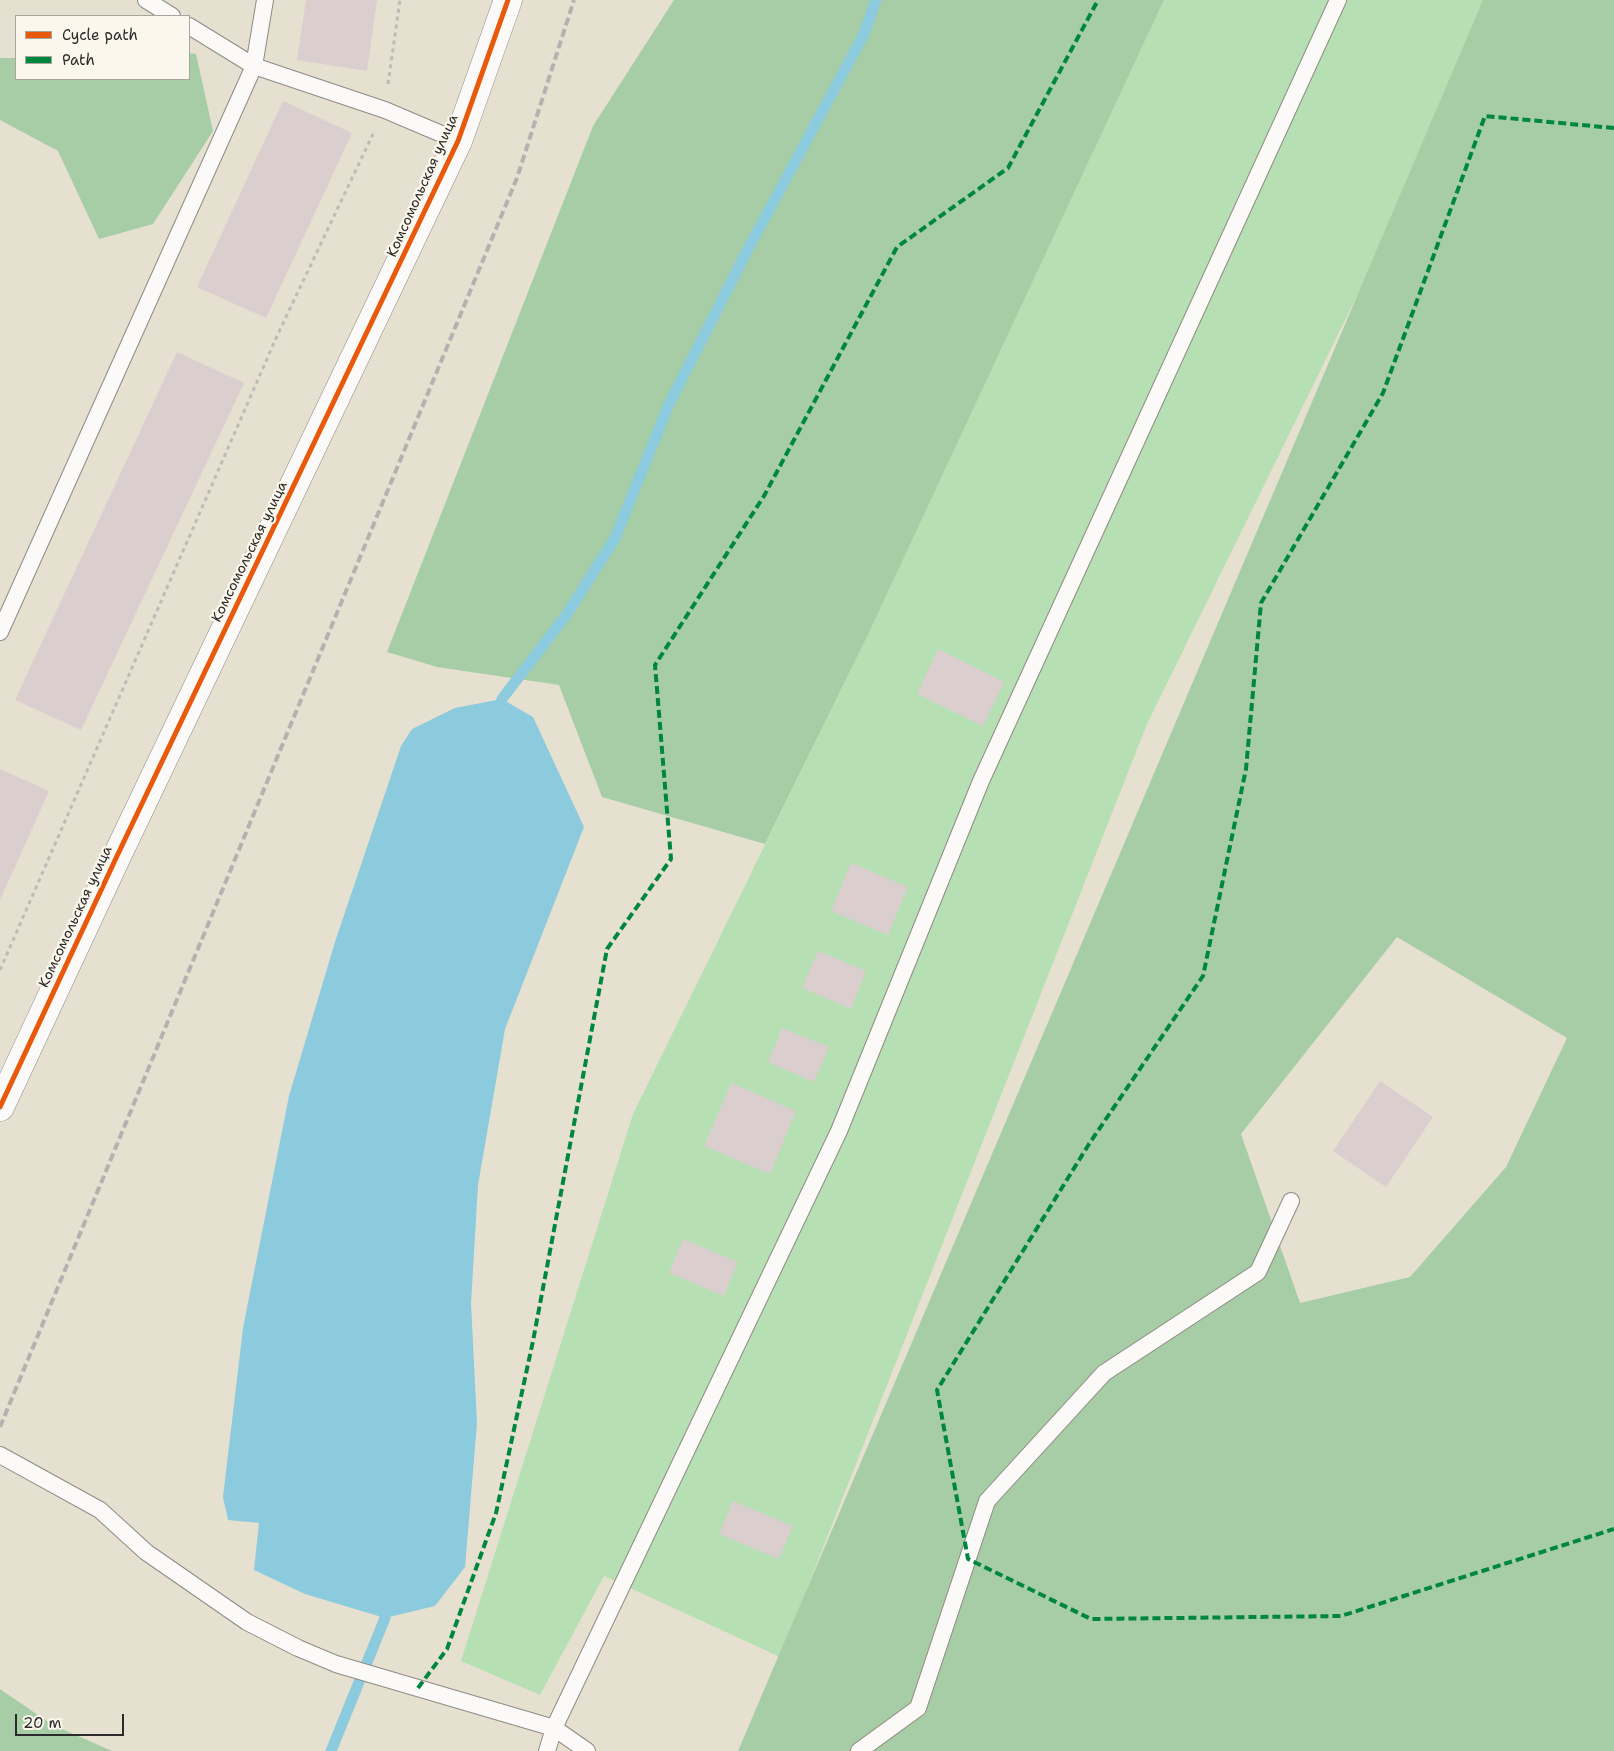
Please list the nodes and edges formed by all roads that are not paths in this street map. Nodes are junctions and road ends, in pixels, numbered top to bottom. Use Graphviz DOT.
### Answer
graph roads {
  1 [pos="146,0"];
  2 [pos="265,0"];
  3 [pos="508,0"];
  4 [pos="1338,0"];
  5 [pos="170,15"];
  6 [pos="190,27"];
  7 [pos="254,66"];
  8 [pos="458,140"];
  9 [pos="0,632"];
  10 [pos="0,1108"];
  11 [pos="1291,1201"];
  12 [pos="0,1455"];
  13 [pos="554,1728"];
  14 [pos="548,1751"];
  15 [pos="587,1751"];
  16 [pos="859,1751"];
  1 -- 5 [label="lane"];
  2 -- 7 [label="lane"];
  3 -- 8 [label="street, Комсомольская улица"];
  4 -- 13 [label="lane"];
  6 -- 7 [label="lane"];
  7 -- 8 [label="lane"];
  7 -- 9 [label="lane"];
  8 -- 10 [label="street, Комсомольская улица"];
  11 -- 16 [label="lane"];
  12 -- 13 [label="lane"];
  13 -- 14 [label="lane"];
  13 -- 15 [label="lane"];
}
